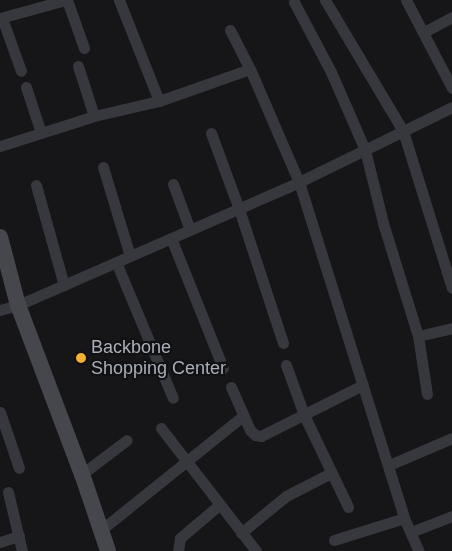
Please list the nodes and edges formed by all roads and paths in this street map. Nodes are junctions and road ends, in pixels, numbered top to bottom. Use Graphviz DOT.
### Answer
graph roads {
  1 [pos="67,0"];
  2 [pos="119,0"];
  3 [pos="325,0"];
  4 [pos="406,0"];
  5 [pos="49,2"];
  6 [pos="294,2"];
  7 [pos="452,16"];
  8 [pos="1,18"];
  9 [pos="230,30"];
  10 [pos="424,32"];
  11 [pos="84,48"];
  12 [pos="78,66"];
  13 [pos="250,69"];
  14 [pos="21,71"];
  15 [pos="26,87"];
  16 [pos="452,88"];
  17 [pos="159,101"];
  18 [pos="452,108"];
  19 [pos="94,116"];
  20 [pos="403,132"];
  21 [pos="42,133"];
  22 [pos="211,133"];
  23 [pos="0,146"];
  24 [pos="365,150"];
  25 [pos="103,167"];
  26 [pos="300,182"];
  27 [pos="173,184"];
  28 [pos="36,185"];
  29 [pos="239,209"];
  30 [pos="190,230"];
  31 [pos="0,237"];
  32 [pos="171,238"];
  33 [pos="130,256"];
  34 [pos="116,262"];
  35 [pos="64,284"];
  36 [pos="452,288"];
  37 [pos="18,305"];
  38 [pos="0,310"];
  39 [pos="452,328"];
  40 [pos="418,336"];
  41 [pos="283,343"];
  42 [pos="286,366"];
  43 [pos="223,368"];
  44 [pos="363,385"];
  45 [pos="231,387"];
  46 [pos="427,394"];
  47 [pos="174,398"];
  48 [pos="0,412"];
  49 [pos="304,415"];
  50 [pos="243,416"];
  51 [pos="161,428"];
  52 [pos="452,438"];
  53 [pos="127,440"];
  54 [pos="186,463"];
  55 [pos="389,465"];
  56 [pos="20,468"];
  57 [pos="82,474"];
  58 [pos="331,474"];
  59 [pos="8,492"];
  60 [pos="219,505"];
  61 [pos="348,507"];
  62 [pos="452,516"];
  63 [pos="404,518"];
  64 [pos="101,530"];
  65 [pos="411,532"];
  66 [pos="241,533"];
  67 [pos="19,536"];
  68 [pos="334,540"];
  69 [pos="0,542"];
  70 [pos="22,551"];
  71 [pos="108,551"];
  72 [pos="178,551"];
  73 [pos="256,551"];
  74 [pos="419,551"];
  1 -- 5 [label="street"];
  1 -- 11 [label="street"];
  2 -- 17 [label="street"];
  3 -- 20 [label="street"];
  4 -- 10 [label="street"];
  5 -- 8 [label="street"];
  6 -- 24 [label="street"];
  7 -- 10 [label="street"];
  8 -- 14 [label="street"];
  9 -- 13 [label="street"];
  10 -- 16 [label="street"];
  12 -- 19 [label="street"];
  13 -- 17 [label="street"];
  13 -- 26 [label="street"];
  15 -- 21 [label="street"];
  17 -- 19 [label="street"];
  18 -- 20 [label="street"];
  19 -- 21 [label="street"];
  20 -- 24 [label="street"];
  20 -- 36 [label="street"];
  21 -- 23 [label="street"];
  22 -- 29 [label="street"];
  24 -- 26 [label="street"];
  24 -- 40 [label="street"];
  25 -- 33 [label="street"];
  26 -- 29 [label="street"];
  26 -- 44 [label="street"];
  27 -- 30 [label="street"];
  28 -- 35 [label="street"];
  29 -- 30 [label="street"];
  29 -- 41 [label="street"];
  30 -- 32 [label="street"];
  31 -- 37 [label="main road"];
  32 -- 33 [label="street"];
  32 -- 43 [label="street"];
  33 -- 34 [label="street"];
  34 -- 35 [label="street"];
  34 -- 47 [label="street"];
  35 -- 37 [label="street"];
  37 -- 38 [label="street"];
  37 -- 57 [label="main road"];
  39 -- 40 [label="street"];
  40 -- 46 [label="street"];
  42 -- 49 [label="street"];
  44 -- 49 [label="street"];
  44 -- 55 [label="street"];
  45 -- 50 [label="street"];
  48 -- 56 [label="street"];
  49 -- 50 [label="street"];
  49 -- 58 [label="street"];
  50 -- 54 [label="street"];
  51 -- 54 [label="street"];
  52 -- 55 [label="street"];
  53 -- 57 [label="street"];
  54 -- 60 [label="street"];
  54 -- 64 [label="street"];
  55 -- 63 [label="street"];
  57 -- 64 [label="main road"];
  58 -- 61 [label="street"];
  58 -- 66 [label="street"];
  59 -- 67 [label="street"];
  60 -- 66 [label="street"];
  60 -- 72 [label="street"];
  62 -- 65 [label="street"];
  63 -- 65 [label="street"];
  63 -- 68 [label="street"];
  64 -- 71 [label="main road"];
  65 -- 74 [label="street"];
  66 -- 73 [label="street"];
  67 -- 69 [label="street"];
  67 -- 70 [label="street"];
}
